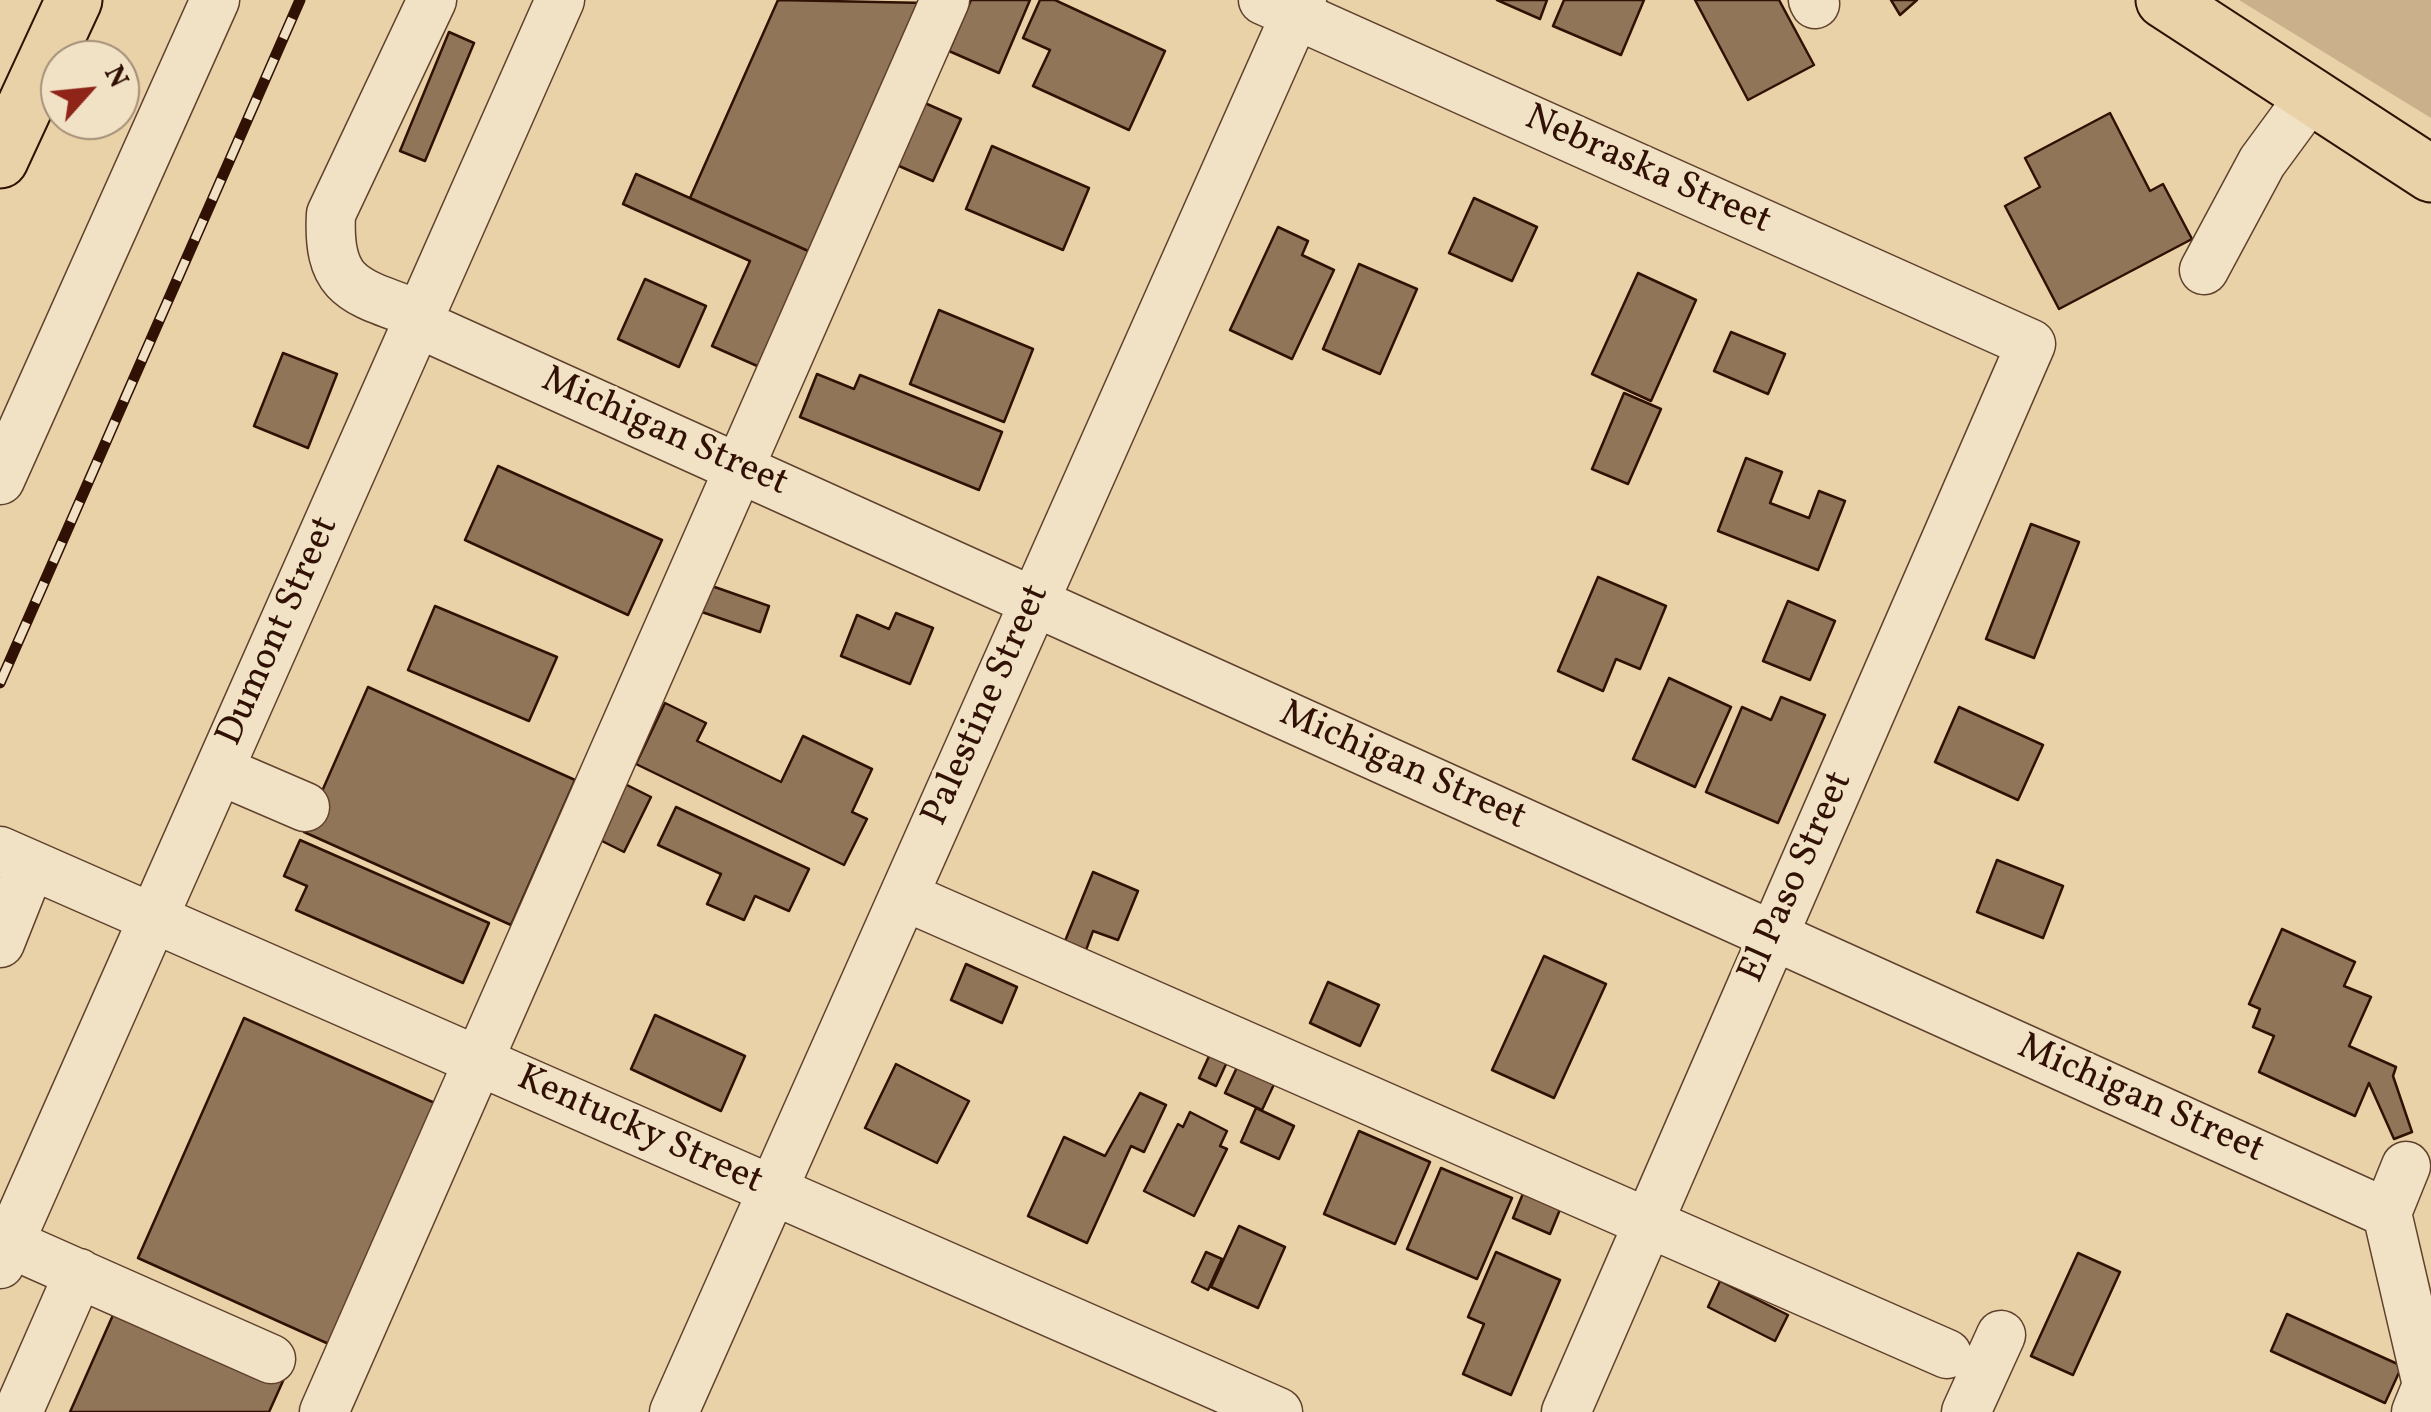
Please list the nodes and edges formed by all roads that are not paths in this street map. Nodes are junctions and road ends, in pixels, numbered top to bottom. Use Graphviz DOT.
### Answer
graph roads {
  1 [pos="74,0"];
  2 [pos="215,0"];
  3 [pos="432,0"];
  4 [pos="560,0"];
  5 [pos="945,0"];
  6 [pos="2164,0"];
  7 [pos="1287,5"];
  8 [pos="2309,98"];
  9 [pos="1,156"];
  10 [pos="2431,174"];
  11 [pos="2204,270"];
  12 [pos="419,318"];
  13 [pos="2031,344"];
  14 [pos="739,468"];
  15 [pos="0,480"];
  16 [pos="1034,602"];
  17 [pos="219,770"];
  18 [pos="305,807"];
  19 [pos="16,858"];
  20 [pos="904,896"];
  21 [pos="153,919"];
  22 [pos="1774,935"];
  23 [pos="0,944"];
  24 [pos="478,1062"];
  25 [pos="2406,1166"];
  26 [pos="773,1191"];
  27 [pos="2387,1213"];
  28 [pos="1648,1223"];
  29 [pos="5,1253"];
  30 [pos="79,1274"];
  31 [pos="2001,1335"];
  32 [pos="1947,1354"];
  33 [pos="271,1359"];
  34 [pos="18,1412"];
  35 [pos="324,1412"];
  36 [pos="674,1412"];
  37 [pos="1278,1412"];
  38 [pos="1566,1412"];
  39 [pos="1966,1412"];
  40 [pos="2416,1412"];
  1 -- 9 [label="main road"];
  2 -- 15 [label="street"];
  3 -- 12 [label="street, Michigan Street"];
  4 -- 12 [label="street, Dumont Street"];
  5 -- 14 [label="street"];
  6 -- 8 [label="main road"];
  7 -- 13 [label="street, Nebraska Street"];
  7 -- 16 [label="street, Palestine Street"];
  8 -- 10 [label="main road"];
  8 -- 11 [label="street"];
  12 -- 14 [label="street, Michigan Street"];
  12 -- 17 [label="street, Dumont Street"];
  13 -- 22 [label="street, El Paso Street"];
  14 -- 16 [label="street, Michigan Street"];
  14 -- 24 [label="street"];
  16 -- 20 [label="street, Palestine Street"];
  16 -- 22 [label="street, Michigan Street"];
  17 -- 18 [label="street"];
  17 -- 21 [label="street, Dumont Street"];
  19 -- 21 [label="street, Kentucky Street"];
  19 -- 23 [label="street"];
  20 -- 26 [label="street, Palestine Street"];
  20 -- 28 [label="street"];
  21 -- 24 [label="street, Kentucky Street"];
  21 -- 29 [label="street, Dumont Street"];
  22 -- 27 [label="street, Michigan Street"];
  22 -- 28 [label="street, El Paso Street"];
  24 -- 26 [label="street, Kentucky Street"];
  24 -- 35 [label="street"];
  25 -- 27 [label="street"];
  26 -- 36 [label="street, Palestine Street"];
  26 -- 37 [label="street, Kentucky Street"];
  27 -- 40 [label="street"];
  28 -- 32 [label="street"];
  28 -- 38 [label="street, El Paso Street"];
  29 -- 30 [label="street"];
  30 -- 33 [label="street"];
  30 -- 34 [label="street"];
  31 -- 39 [label="street"];
}
